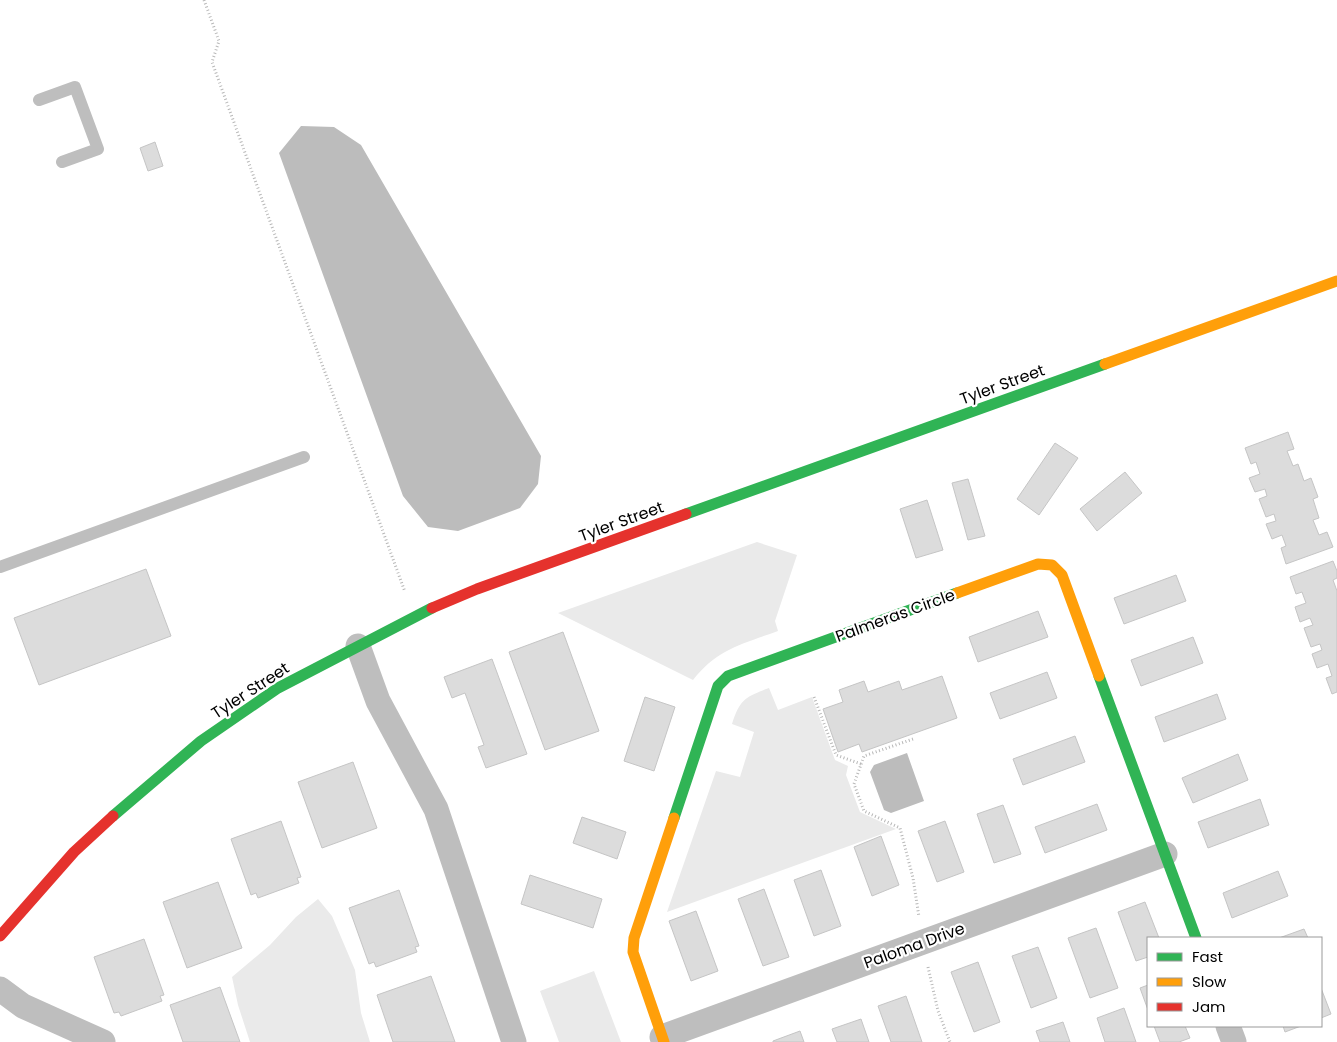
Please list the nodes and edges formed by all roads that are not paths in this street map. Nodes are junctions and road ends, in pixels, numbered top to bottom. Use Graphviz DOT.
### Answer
graph roads {
  1 [pos="39,100"];
  2 [pos="62,162"];
  3 [pos="1337,282"];
  4 [pos="304,457"];
  5 [pos="0,567"];
  6 [pos="358,646"];
  7 [pos="1165,854"];
  8 [pos="0,936"];
  9 [pos="1196,937"];
  10 [pos="0,989"];
  11 [pos="23,1006"];
  12 [pos="1228,1027"];
  13 [pos="663,1039"];
  14 [pos="57,1042"];
  15 [pos="103,1042"];
  16 [pos="514,1042"];
  17 [pos="1234,1042"];
  1 -- 2 [label="lane"];
  3 -- 6 [label="street, Tyler Street"];
  4 -- 5 [label="lane"];
  6 -- 8 [label="street, Tyler Street"];
  6 -- 16 [label="street"];
  7 -- 9 [label="street, Palmeras Circle"];
  7 -- 13 [label="street, Paloma Drive"];
  7 -- 13 [label="street, Palmeras Circle"];
  10 -- 11 [label="street"];
  11 -- 14 [label="street"];
  11 -- 15 [label="street"];
  12 -- 17 [label="street"];
}
